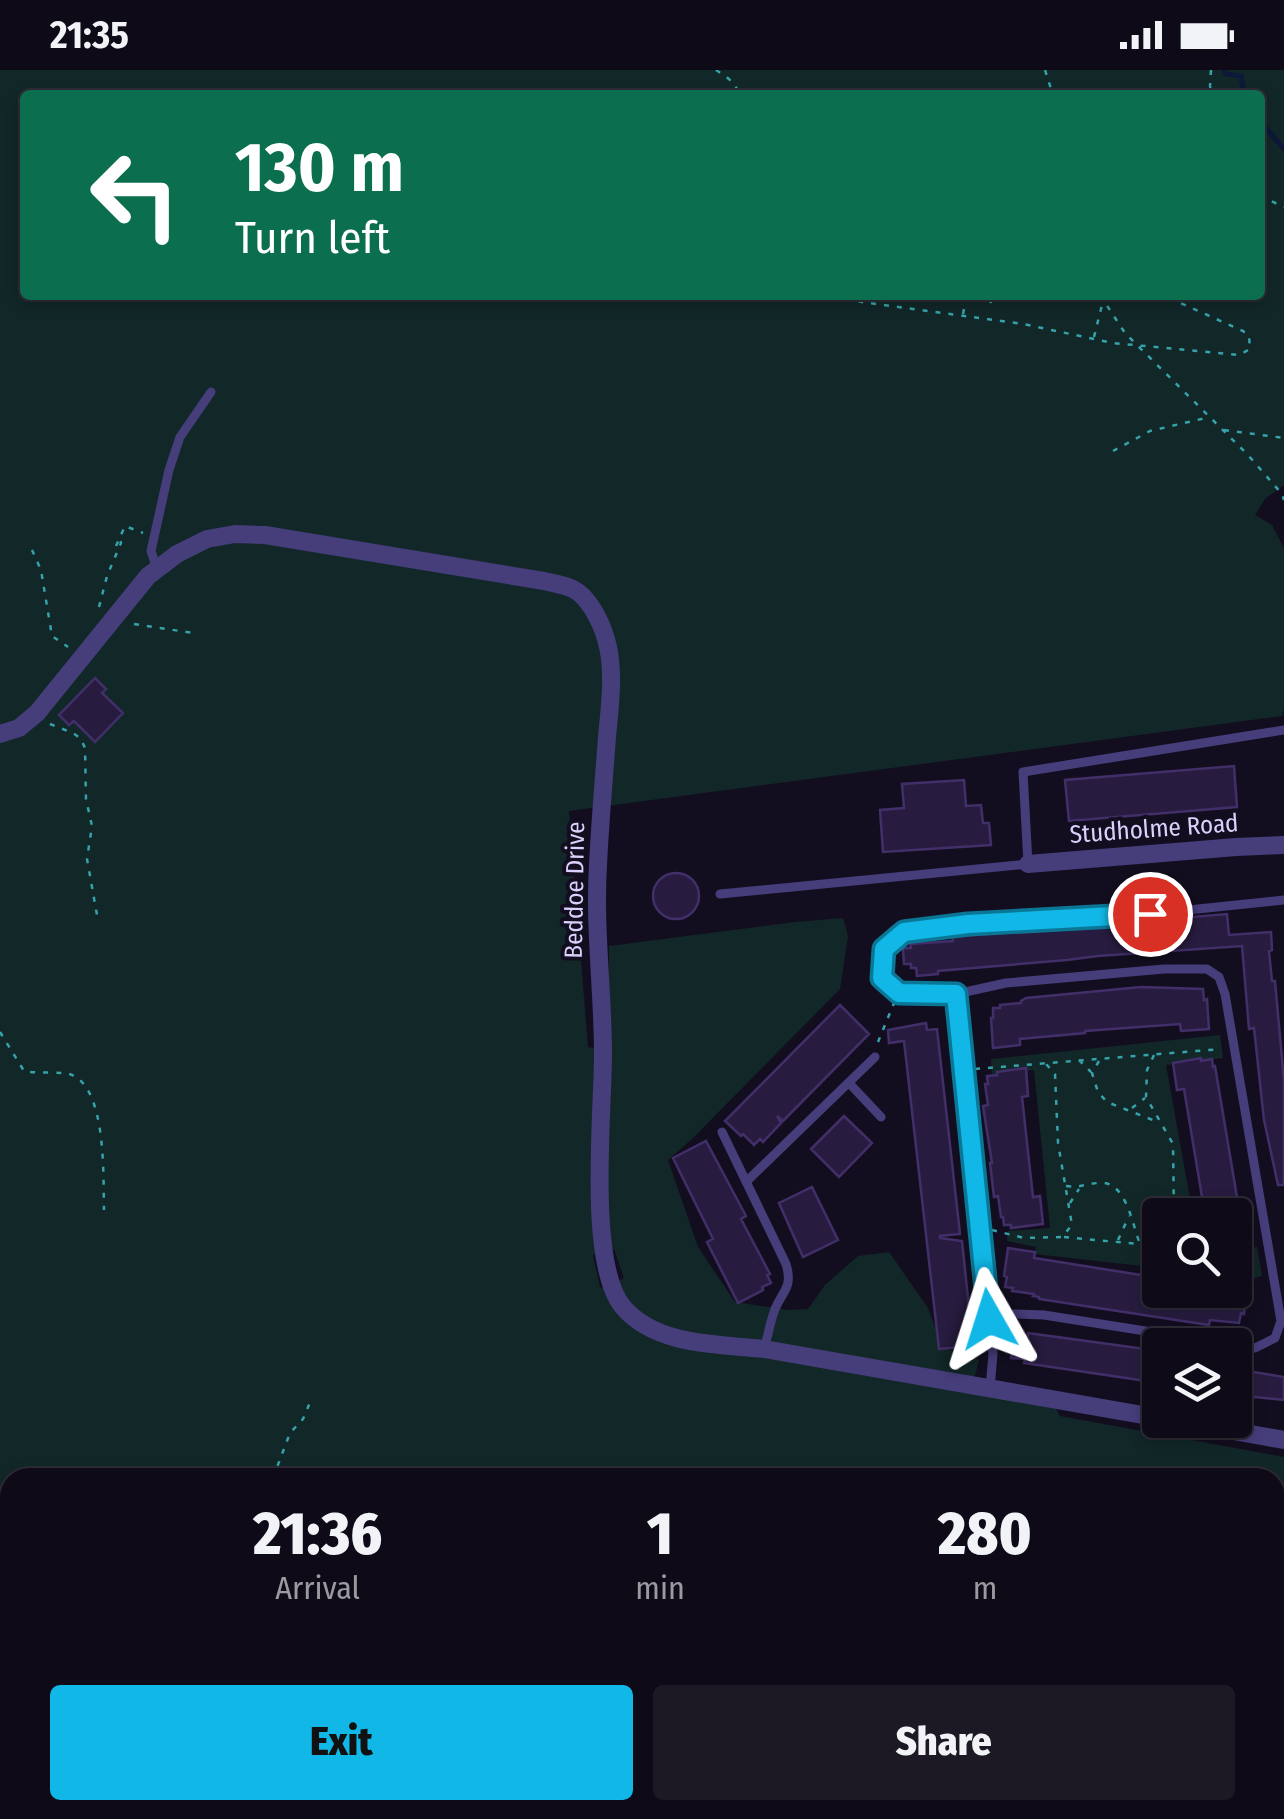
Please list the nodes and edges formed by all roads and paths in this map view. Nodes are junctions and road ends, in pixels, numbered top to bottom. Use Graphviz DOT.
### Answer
graph roads {
  1 [pos="716,70"];
  2 [pos="1044,70"];
  3 [pos="1050,85"];
  4 [pos="738,90"];
  5 [pos="1048,90"];
  6 [pos="1051,90"];
  7 [pos="854,300"];
  8 [pos="966,300"];
  9 [pos="1101,300"];
  10 [pos="1104,300"];
  11 [pos="1176,301"];
  12 [pos="963,315"];
  13 [pos="1094,338"];
  14 [pos="1138,346"];
  15 [pos="211,392"];
  16 [pos="1210,417"];
  17 [pos="1223,430"];
  18 [pos="1284,438"];
  19 [pos="1113,452"];
  20 [pos="1284,485"];
  21 [pos="1282,494"];
  22 [pos="1284,500"];
  23 [pos="141,532"];
  24 [pos="120,538"];
  25 [pos="116,546"];
  26 [pos="32,550"];
  27 [pos="157,568"];
  28 [pos="110,623"];
  29 [pos="193,632"];
  30 [pos="72,650"];
  31 [pos="32,717"];
  32 [pos="1284,730"];
  33 [pos="0,734"];
  34 [pos="1284,846"];
  35 [pos="1028,864"];
  36 [pos="720,894"];
  37 [pos="1284,900"];
  38 [pos="96,915"];
  39 [pos="899,993"];
  40 [pos="956,994"];
  41 [pos="0,1032"];
  42 [pos="1233,1048"];
  43 [pos="1154,1055"];
  44 [pos="876,1057"];
  45 [pos="1100,1058"];
  46 [pos="1079,1060"];
  47 [pos="1064,1062"];
  48 [pos="1044,1063"];
  49 [pos="964,1070"];
  50 [pos="1092,1072"];
  51 [pos="1054,1074"];
  52 [pos="849,1082"];
  53 [pos="1146,1097"];
  54 [pos="1130,1110"];
  55 [pos="881,1116"];
  56 [pos="1160,1123"];
  57 [pos="722,1132"];
  58 [pos="746,1182"];
  59 [pos="1066,1186"];
  60 [pos="1080,1188"];
  61 [pos="1174,1198"];
  62 [pos="1069,1205"];
  63 [pos="104,1210"];
  64 [pos="1129,1216"];
  65 [pos="1072,1225"];
  66 [pos="980,1228"];
  67 [pos="1062,1237"];
  68 [pos="1082,1239"];
  69 [pos="1118,1242"];
  70 [pos="1140,1244"];
  71 [pos="1268,1252"];
  72 [pos="1252,1255"];
  73 [pos="989,1319"];
  74 [pos="1142,1330"];
  75 [pos="1252,1348"];
  76 [pos="764,1349"];
  77 [pos="990,1388"];
  78 [pos="311,1400"];
  79 [pos="1142,1415"];
  80 [pos="1252,1434"];
  81 [pos="1284,1440"];
  82 [pos="277,1468"];
  1 -- 4 [label="path"];
  2 -- 3 [label="path"];
  3 -- 5 [label="path"];
  3 -- 6 [label="path"];
  7 -- 12 [label="path"];
  8 -- 12 [label="path"];
  9 -- 13 [label="path"];
  10 -- 14 [label="path"];
  11 -- 14 [label="path"];
  12 -- 13 [label="path"];
  13 -- 14 [label="path"];
  14 -- 16 [label="path"];
  15 -- 27 [label="lane"];
  16 -- 17 [label="path"];
  16 -- 19 [label="path"];
  17 -- 18 [label="path"];
  17 -- 21 [label="path"];
  20 -- 21 [label="path"];
  21 -- 22 [label="path"];
  23 -- 24 [label="path"];
  24 -- 25 [label="path"];
  24 -- 28 [label="path"];
  26 -- 30 [label="path"];
  27 -- 28 [label="street, Beddoe Drive"];
  27 -- 76 [label="street, Beddoe Drive"];
  28 -- 29 [label="path"];
  28 -- 31 [label="street, Beddoe Drive"];
  31 -- 33 [label="street, Beddoe Drive"];
  31 -- 38 [label="path"];
  32 -- 35 [label="lane"];
  34 -- 35 [label="street, Studholme Road"];
  35 -- 36 [label="lane"];
  37 -- 39 [label="lane"];
  39 -- 40 [label="lane"];
  39 -- 44 [label="path"];
  40 -- 42 [label="lane"];
  40 -- 49 [label="lane"];
  41 -- 63 [label="path"];
  42 -- 43 [label="path"];
  42 -- 71 [label="lane"];
  43 -- 45 [label="path"];
  43 -- 53 [label="path"];
  44 -- 52 [label="lane"];
  45 -- 46 [label="path"];
  45 -- 50 [label="path"];
  46 -- 47 [label="path"];
  46 -- 50 [label="path"];
  47 -- 48 [label="path"];
  47 -- 51 [label="path"];
  48 -- 49 [label="path"];
  48 -- 51 [label="path"];
  49 -- 66 [label="lane"];
  50 -- 54 [label="path"];
  51 -- 59 [label="path"];
  52 -- 55 [label="lane"];
  52 -- 58 [label="lane"];
  53 -- 54 [label="path"];
  53 -- 56 [label="path"];
  54 -- 56 [label="path"];
  56 -- 61 [label="path"];
  57 -- 58 [label="lane"];
  58 -- 76 [label="lane"];
  59 -- 60 [label="path"];
  59 -- 62 [label="path"];
  60 -- 62 [label="path"];
  60 -- 64 [label="path"];
  62 -- 65 [label="path"];
  64 -- 69 [label="path"];
  64 -- 70 [label="path"];
  65 -- 67 [label="path"];
  65 -- 68 [label="path"];
  66 -- 67 [label="path"];
  66 -- 73 [label="lane"];
  67 -- 68 [label="path"];
  68 -- 69 [label="path"];
  69 -- 70 [label="path"];
  71 -- 72 [label="path"];
  71 -- 75 [label="lane"];
  73 -- 74 [label="lane"];
  73 -- 77 [label="lane"];
  76 -- 77 [label="street, Beddoe Drive"];
  77 -- 79 [label="street, Beddoe Drive"];
  78 -- 82 [label="path"];
  80 -- 81 [label="street"];
}
